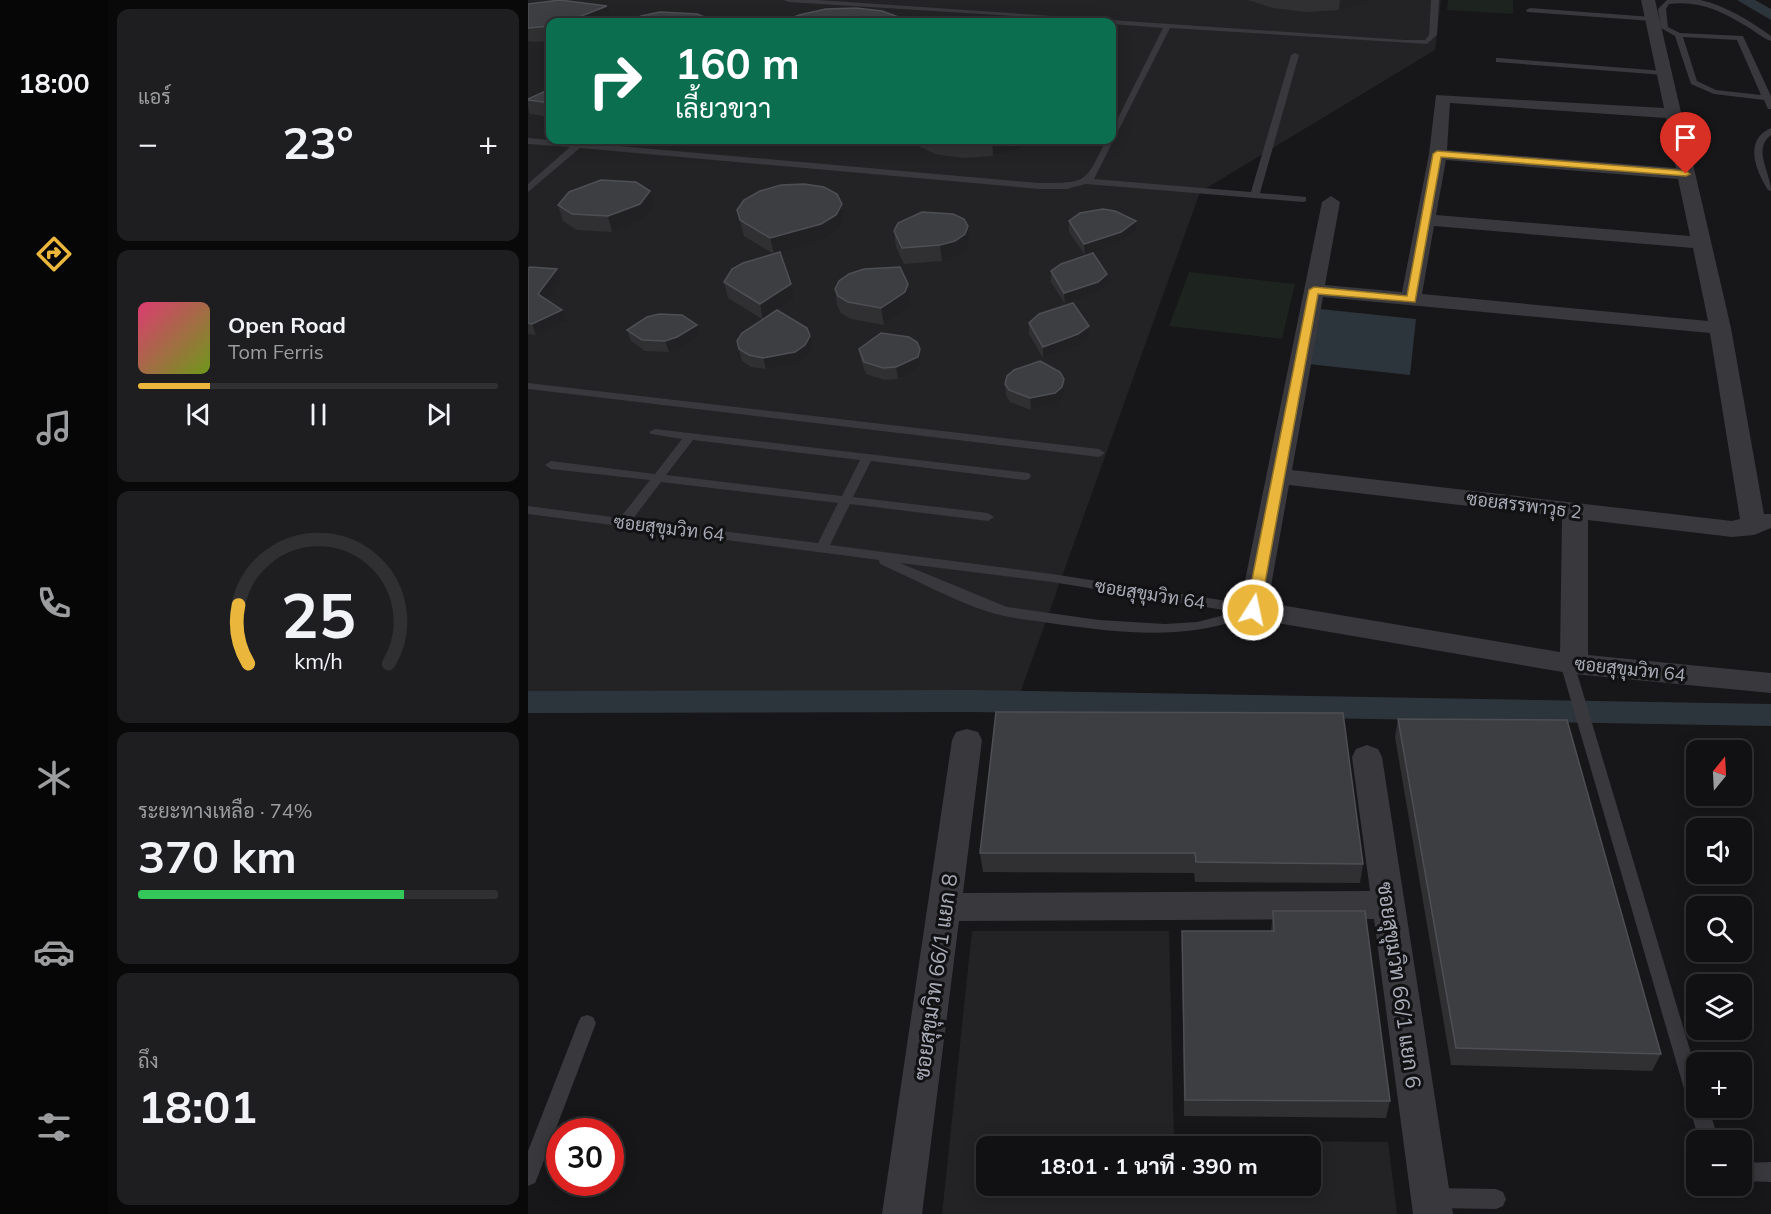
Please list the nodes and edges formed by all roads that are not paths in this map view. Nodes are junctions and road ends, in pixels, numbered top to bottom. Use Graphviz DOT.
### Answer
graph roads {
  1 [pos="788,0"];
  2 [pos="927,0"];
  3 [pos="1436,0"];
  4 [pos="1683,0"];
  5 [pos="1687,0"];
  6 [pos="919,9"];
  7 [pos="1650,9"];
  8 [pos="1530,10"];
  9 [pos="1050,18"];
  10 [pos="1116,23"];
  11 [pos="1167,26"];
  12 [pos="1678,34"];
  13 [pos="1771,39"];
  14 [pos="1296,55"];
  15 [pos="1499,60"];
  16 [pos="1664,73"];
  17 [pos="1769,97"];
  18 [pos="1771,107"];
  19 [pos="1672,114"];
  20 [pos="1116,128"];
  21 [pos="1771,131"];
  22 [pos="528,141"];
  23 [pos="546,142"];
  24 [pos="566,144"];
  25 [pos="1108,144"];
  26 [pos="578,145"];
  27 [pos="1437,154"];
  28 [pos="1686,174"];
  29 [pos="1086,182"];
  30 [pos="1771,188"];
  31 [pos="528,189"];
  32 [pos="1255,195"];
  33 [pos="1303,199"];
  34 [pos="1331,202"];
  35 [pos="1426,220"];
  36 [pos="1701,243"];
  37 [pos="1314,290"];
  38 [pos="1412,299"];
  39 [pos="1719,328"];
  40 [pos="528,386"];
  41 [pos="655,432"];
  42 [pos="690,436"];
  43 [pos="1099,453"];
  44 [pos="867,457"];
  45 [pos="552,465"];
  46 [pos="1025,476"];
  47 [pos="1277,476"];
  48 [pos="658,477"];
  49 [pos="846,499"];
  50 [pos="528,510"];
  51 [pos="1575,511"];
  52 [pos="988,517"];
  53 [pos="624,522"];
  54 [pos="1762,524"];
  55 [pos="822,548"];
  56 [pos="867,554"];
  57 [pos="1253,610"];
  58 [pos="1571,671"];
  59 [pos="1771,683"];
  60 [pos="967,740"];
  61 [pos="1367,757"];
  62 [pos="1389,905"];
  63 [pos="944,907"];
  64 [pos="587,1023"];
  65 [pos="1686,1066"];
  66 [pos="1752,1172"];
  67 [pos="1771,1172"];
  68 [pos="528,1176"];
  69 [pos="1496,1199"];
  70 [pos="1432,1206"];
  71 [pos="903,1214"];
  1 -- 6 [label="lane"];
  2 -- 6 [label="lane"];
  3 -- 11 [label="lane"];
  4 -- 12 [label="lane"];
  5 -- 13 [label="lane"];
  6 -- 9 [label="lane"];
  7 -- 8 [label="lane"];
  7 -- 16 [label="street"];
  10 -- 11 [label="lane"];
  11 -- 20 [label="lane"];
  12 -- 17 [label="lane"];
  12 -- 17 [label="lane"];
  14 -- 32 [label="lane"];
  15 -- 16 [label="lane"];
  16 -- 19 [label="street"];
  17 -- 18 [label="lane"];
  19 -- 27 [label="street"];
  19 -- 28 [label="street"];
  21 -- 30 [label="lane"];
  22 -- 23 [label="lane"];
  24 -- 26 [label="lane"];
  25 -- 29 [label="lane"];
  26 -- 29 [label="lane"];
  26 -- 31 [label="lane"];
  27 -- 28 [label="street"];
  27 -- 35 [label="street"];
  28 -- 36 [label="street"];
  29 -- 32 [label="lane"];
  32 -- 33 [label="lane"];
  34 -- 37 [label="street"];
  35 -- 36 [label="street"];
  35 -- 38 [label="street"];
  36 -- 39 [label="street"];
  37 -- 38 [label="street"];
  37 -- 47 [label="street"];
  38 -- 39 [label="street"];
  39 -- 54 [label="street"];
  40 -- 43 [label="lane"];
  41 -- 42 [label="lane"];
  42 -- 44 [label="lane"];
  42 -- 48 [label="lane"];
  44 -- 46 [label="lane"];
  44 -- 49 [label="lane"];
  45 -- 48 [label="lane"];
  47 -- 51 [label="street, ซอยสรรพาวุธ 2"];
  47 -- 57 [label="street"];
  48 -- 49 [label="lane"];
  48 -- 53 [label="lane"];
  49 -- 52 [label="lane"];
  49 -- 55 [label="lane"];
  50 -- 53 [label="lane, ซอยสุขุมวิท 64"];
  51 -- 54 [label="street, ซอยสรรพาวุธ 2"];
  51 -- 58 [label="street"];
  53 -- 55 [label="lane, ซอยสุขุมวิท 64"];
  55 -- 56 [label="lane, ซอยสุขุมวิท 64"];
  56 -- 57 [label="lane, ซอยสุขุมวิท 64"];
  56 -- 57 [label="lane"];
  57 -- 58 [label="street, ซอยสุขุมวิท 64"];
  58 -- 59 [label="street, ซอยสุขุมวิท 64"];
  58 -- 65 [label="lane"];
  60 -- 63 [label="street, ซอยสุขุมวิท 66/1 แยก 8"];
  61 -- 62 [label="street, ซอยสุขุมวิท 66/1 แยก 6"];
  62 -- 63 [label="street"];
  62 -- 70 [label="street, ซอยสุขุมวิท 66/1 แยก 6"];
  63 -- 71 [label="street, ซอยสุขุมวิท 66/1 แยก 8"];
  64 -- 68 [label="lane"];
  66 -- 67 [label="lane"];
  69 -- 70 [label="lane"];
}
